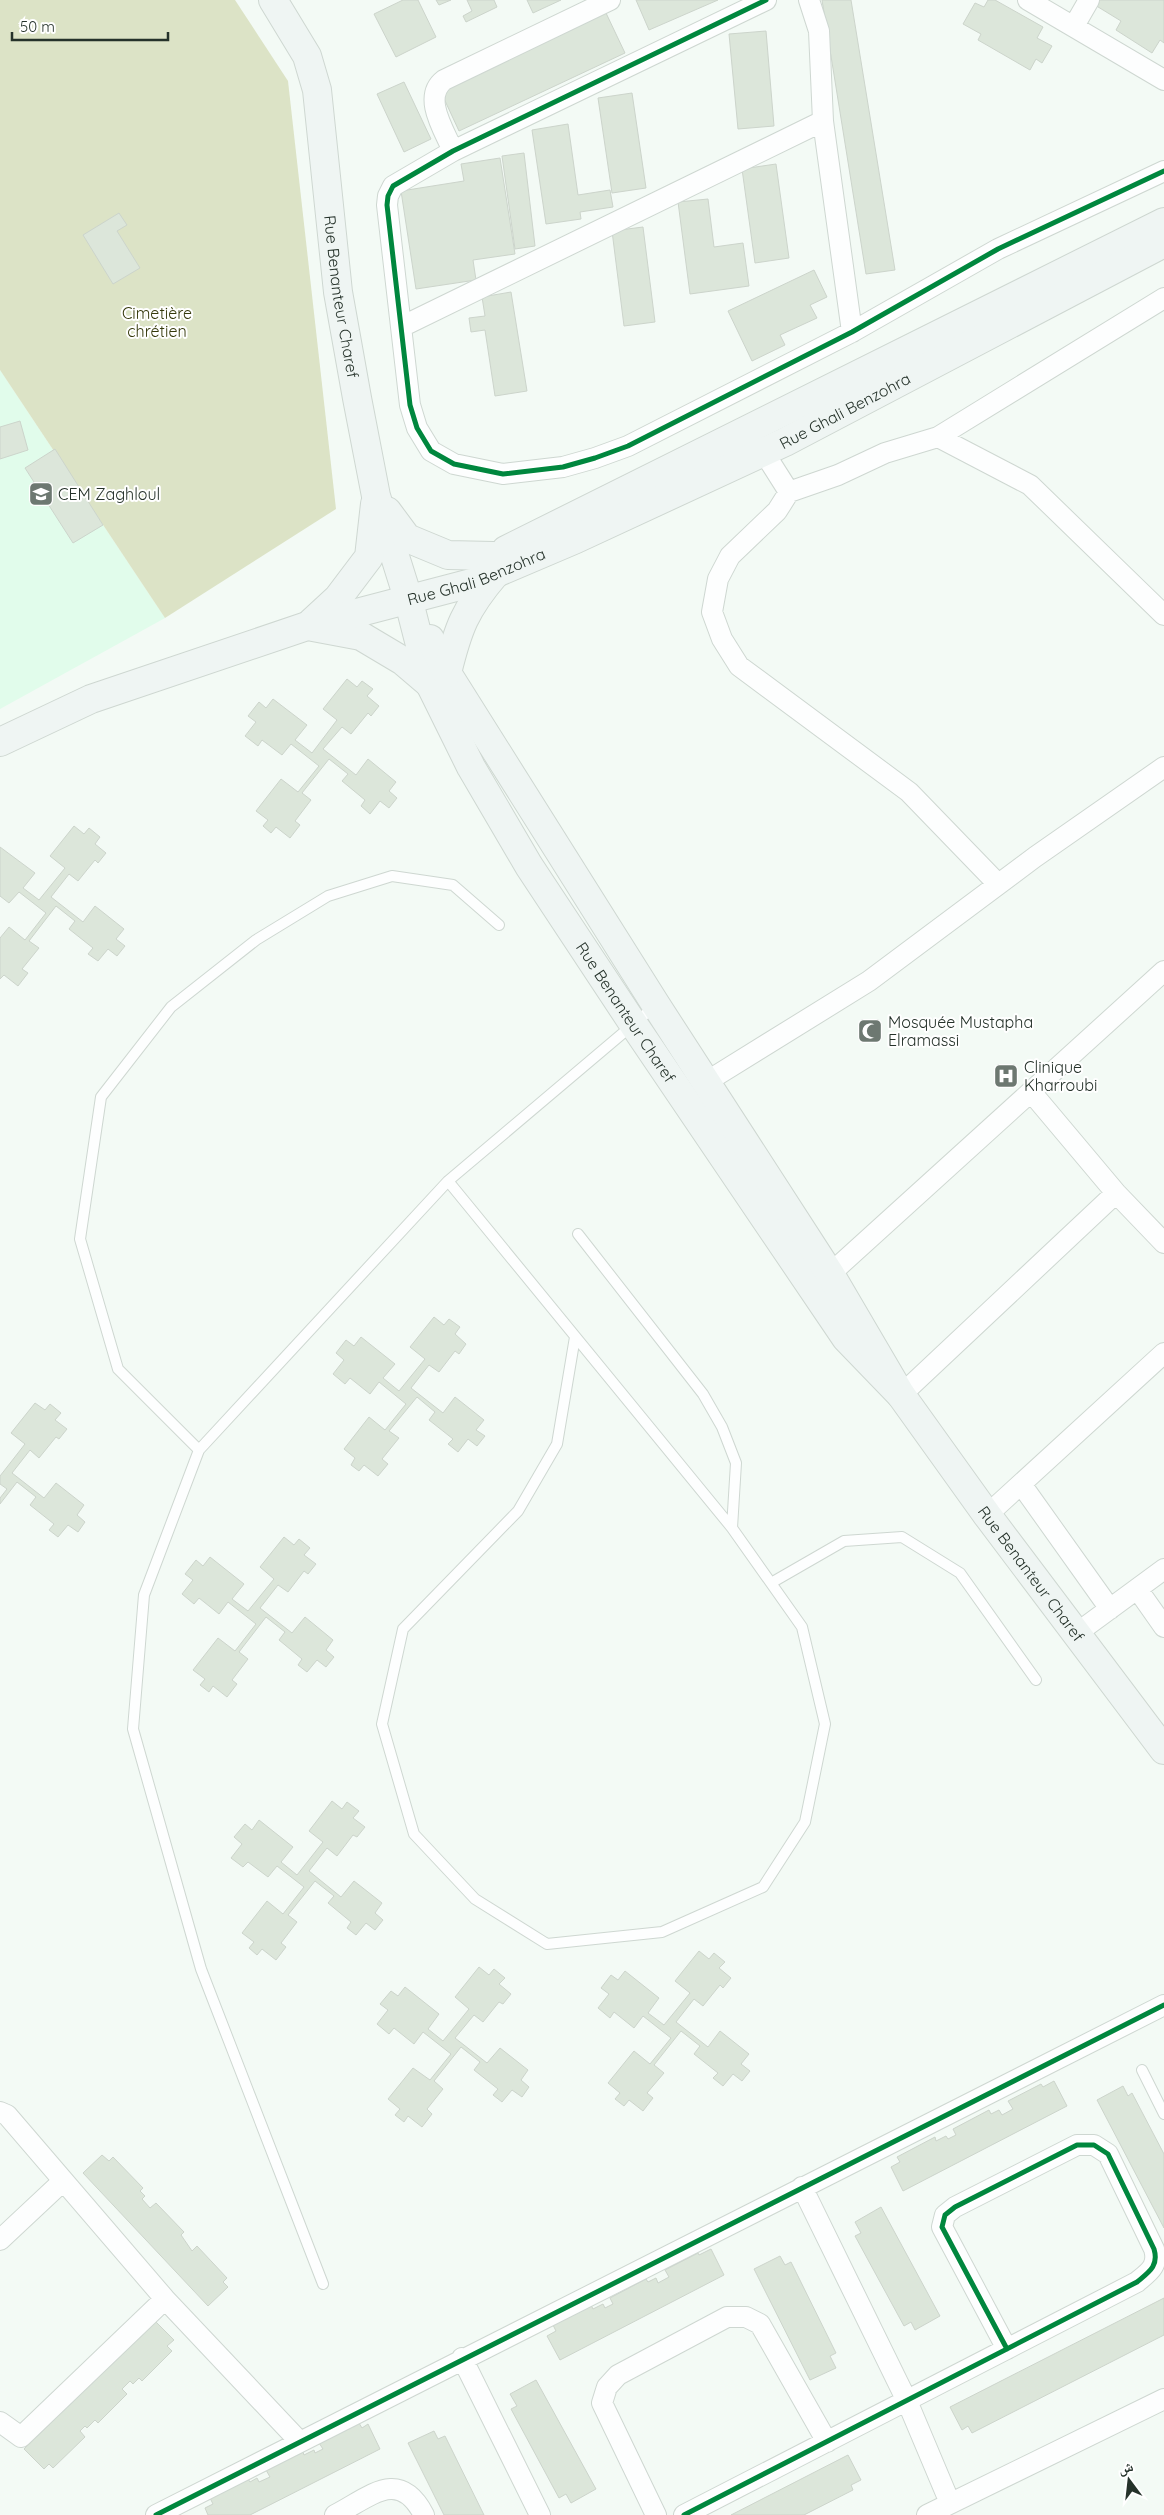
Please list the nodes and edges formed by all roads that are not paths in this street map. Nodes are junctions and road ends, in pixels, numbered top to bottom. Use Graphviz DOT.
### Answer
graph roads {
  1 [pos="273,0"];
  2 [pos="610,0"];
  3 [pos="766,0"];
  4 [pos="810,0"];
  5 [pos="1028,0"];
  6 [pos="1089,0"];
  7 [pos="1074,26"];
  8 [pos="1164,80"];
  9 [pos="823,121"];
  10 [pos="453,151"];
  11 [pos="1164,170"];
  12 [pos="1164,222"];
  13 [pos="1164,243"];
  14 [pos="1164,298"];
  15 [pos="401,327"];
  16 [pos="852,332"];
  17 [pos="938,437"];
  18 [pos="763,451"];
  19 [pos="789,492"];
  20 [pos="376,496"];
  21 [pos="495,564"];
  22 [pos="408,598"];
  23 [pos="1164,615"];
  24 [pos="307,626"];
  25 [pos="439,678"];
  26 [pos="0,742"];
  27 [pos="1164,766"];
  28 [pos="998,884"];
  29 [pos="499,925"];
  30 [pos="1164,971"];
  31 [pos="656,1005"];
  32 [pos="634,1024"];
  33 [pos="706,1082"];
  34 [pos="1032,1093"];
  35 [pos="448,1181"];
  36 [pos="1116,1193"];
  37 [pos="1160,1232"];
  38 [pos="578,1234"];
  39 [pos="830,1274"];
  40 [pos="575,1337"];
  41 [pos="1164,1354"];
  42 [pos="901,1395"];
  43 [pos="199,1450"];
  44 [pos="1022,1484"];
  45 [pos="987,1515"];
  46 [pos="732,1528"];
  47 [pos="1164,1569"];
  48 [pos="770,1582"];
  49 [pos="1138,1590"];
  50 [pos="1110,1609"];
  51 [pos="1164,1627"];
  52 [pos="1077,1633"];
  53 [pos="1036,1680"];
  54 [pos="1164,1750"];
  55 [pos="1164,2005"];
  56 [pos="1142,2070"];
  57 [pos="0,2112"];
  58 [pos="1164,2114"];
  59 [pos="63,2181"];
  60 [pos="802,2187"];
  61 [pos="0,2240"];
  62 [pos="323,2284"];
  63 [pos="165,2299"];
  64 [pos="1007,2349"];
  65 [pos="462,2358"];
  66 [pos="1164,2398"];
  67 [pos="907,2401"];
  68 [pos="0,2422"];
  69 [pos="300,2442"];
  70 [pos="827,2442"];
  71 [pos="950,2503"];
  72 [pos="156,2515"];
  73 [pos="335,2515"];
  74 [pos="424,2515"];
  75 [pos="540,2515"];
  76 [pos="656,2515"];
  77 [pos="684,2515"];
  78 [pos="927,2515"];
  1 -- 20 [label="main road, Rue Benanteur Charef"];
  2 -- 10 [label="street"];
  3 -- 10 [label="street"];
  4 -- 9 [label="street"];
  5 -- 7 [label="street"];
  6 -- 7 [label="street"];
  7 -- 8 [label="street"];
  9 -- 15 [label="street"];
  9 -- 16 [label="street"];
  10 -- 15 [label="street"];
  11 -- 16 [label="street"];
  12 -- 21 [label="main road, Rue Ghali Benzohra"];
  13 -- 18 [label="main road, Rue Ghali Benzohra"];
  14 -- 17 [label="street"];
  15 -- 16 [label="street"];
  17 -- 19 [label="street"];
  17 -- 23 [label="street"];
  18 -- 19 [label="street"];
  18 -- 21 [label="main road, Rue Ghali Benzohra"];
  19 -- 28 [label="street"];
  20 -- 21 [label="main road"];
  20 -- 22 [label="main road, Rue Benanteur Charef"];
  20 -- 24 [label="main road"];
  21 -- 22 [label="main road, Rue Ghali Benzohra"];
  21 -- 25 [label="main road"];
  22 -- 24 [label="main road, Rue Ghali Benzohra"];
  22 -- 25 [label="main road, Rue Benanteur Charef"];
  24 -- 25 [label="main road"];
  24 -- 26 [label="main road, Rue Ghali Benzohra"];
  25 -- 31 [label="main road, Rue Benanteur Charef"];
  25 -- 32 [label="main road, Rue Benanteur Charef"];
  27 -- 28 [label="street"];
  28 -- 33 [label="street"];
  29 -- 43 [label="lane"];
  30 -- 34 [label="street"];
  31 -- 32 [label="lane"];
  31 -- 33 [label="main road, Rue Benanteur Charef"];
  32 -- 35 [label="lane"];
  32 -- 42 [label="main road, Rue Benanteur Charef"];
  33 -- 39 [label="main road, Rue Benanteur Charef"];
  34 -- 36 [label="street"];
  34 -- 39 [label="street"];
  35 -- 40 [label="lane"];
  35 -- 43 [label="lane"];
  36 -- 37 [label="street"];
  36 -- 42 [label="street"];
  38 -- 46 [label="lane"];
  39 -- 42 [label="main road, Rue Benanteur Charef"];
  40 -- 46 [label="lane"];
  40 -- 48 [label="lane"];
  41 -- 44 [label="street"];
  42 -- 45 [label="main road, Rue Benanteur Charef"];
  43 -- 62 [label="lane"];
  44 -- 45 [label="street"];
  44 -- 50 [label="street"];
  45 -- 52 [label="main road, Rue Benanteur Charef"];
  46 -- 48 [label="lane"];
  47 -- 49 [label="street"];
  48 -- 53 [label="lane"];
  49 -- 50 [label="street"];
  49 -- 51 [label="street"];
  50 -- 52 [label="street"];
  52 -- 54 [label="main road, Rue Benanteur Charef"];
  55 -- 60 [label="street"];
  56 -- 58 [label="lane"];
  57 -- 59 [label="street"];
  59 -- 61 [label="street"];
  59 -- 63 [label="street"];
  60 -- 65 [label="street"];
  60 -- 67 [label="street"];
  63 -- 68 [label="street"];
  63 -- 69 [label="street"];
  64 -- 64 [label="street"];
  64 -- 67 [label="street"];
  65 -- 69 [label="street"];
  65 -- 75 [label="street"];
  66 -- 71 [label="street"];
  67 -- 70 [label="street"];
  67 -- 71 [label="street"];
  69 -- 72 [label="street"];
  70 -- 76 [label="street"];
  70 -- 77 [label="street"];
  71 -- 78 [label="street"];
  73 -- 74 [label="street"];
}
